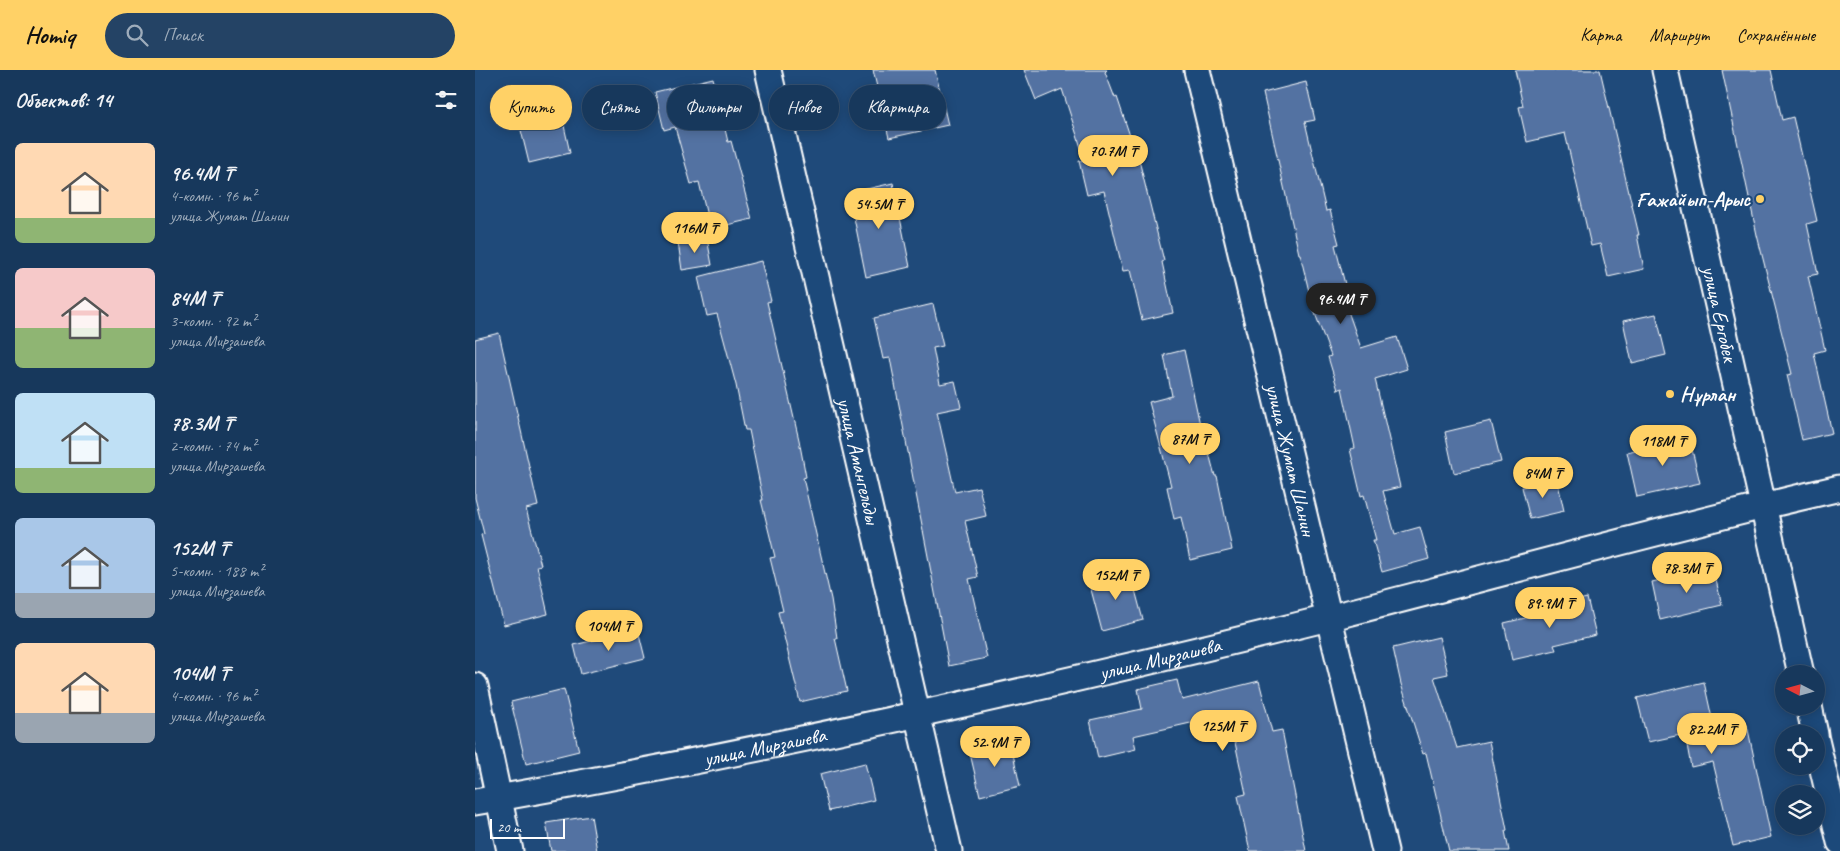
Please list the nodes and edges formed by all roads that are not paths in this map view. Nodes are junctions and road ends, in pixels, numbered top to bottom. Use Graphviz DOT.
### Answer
graph roads {
  1 [pos="768,70"];
  2 [pos="1197,70"];
  3 [pos="1665,70"];
  4 [pos="1840,488"];
  5 [pos="1762,506"];
  6 [pos="1328,618"];
  7 [pos="1799,665"];
  8 [pos="475,686"];
  9 [pos="919,715"];
  10 [pos="1824,775"];
  11 [pos="486,800"];
  12 [pos="1840,842"];
  13 [pos="510,851"];
  14 [pos="949,851"];
  15 [pos="1385,851"];
  1 -- 9 [label="street, улица Амангельды"];
  2 -- 6 [label="street, улица Жумат Шанин"];
  3 -- 5 [label="street, улица Ергобек"];
  4 -- 5 [label="street, улица Мирзашева"];
  5 -- 6 [label="street, улица Мирзашева"];
  5 -- 7 [label="street, улица Ергобек"];
  6 -- 9 [label="street, улица Мирзашева"];
  6 -- 15 [label="street, улица Жумат Шанин"];
  8 -- 11 [label="street"];
  9 -- 11 [label="street, улица Мирзашева"];
  9 -- 14 [label="street, улица Амангельды"];
  10 -- 12 [label="street"];
  11 -- 13 [label="street"];
}
